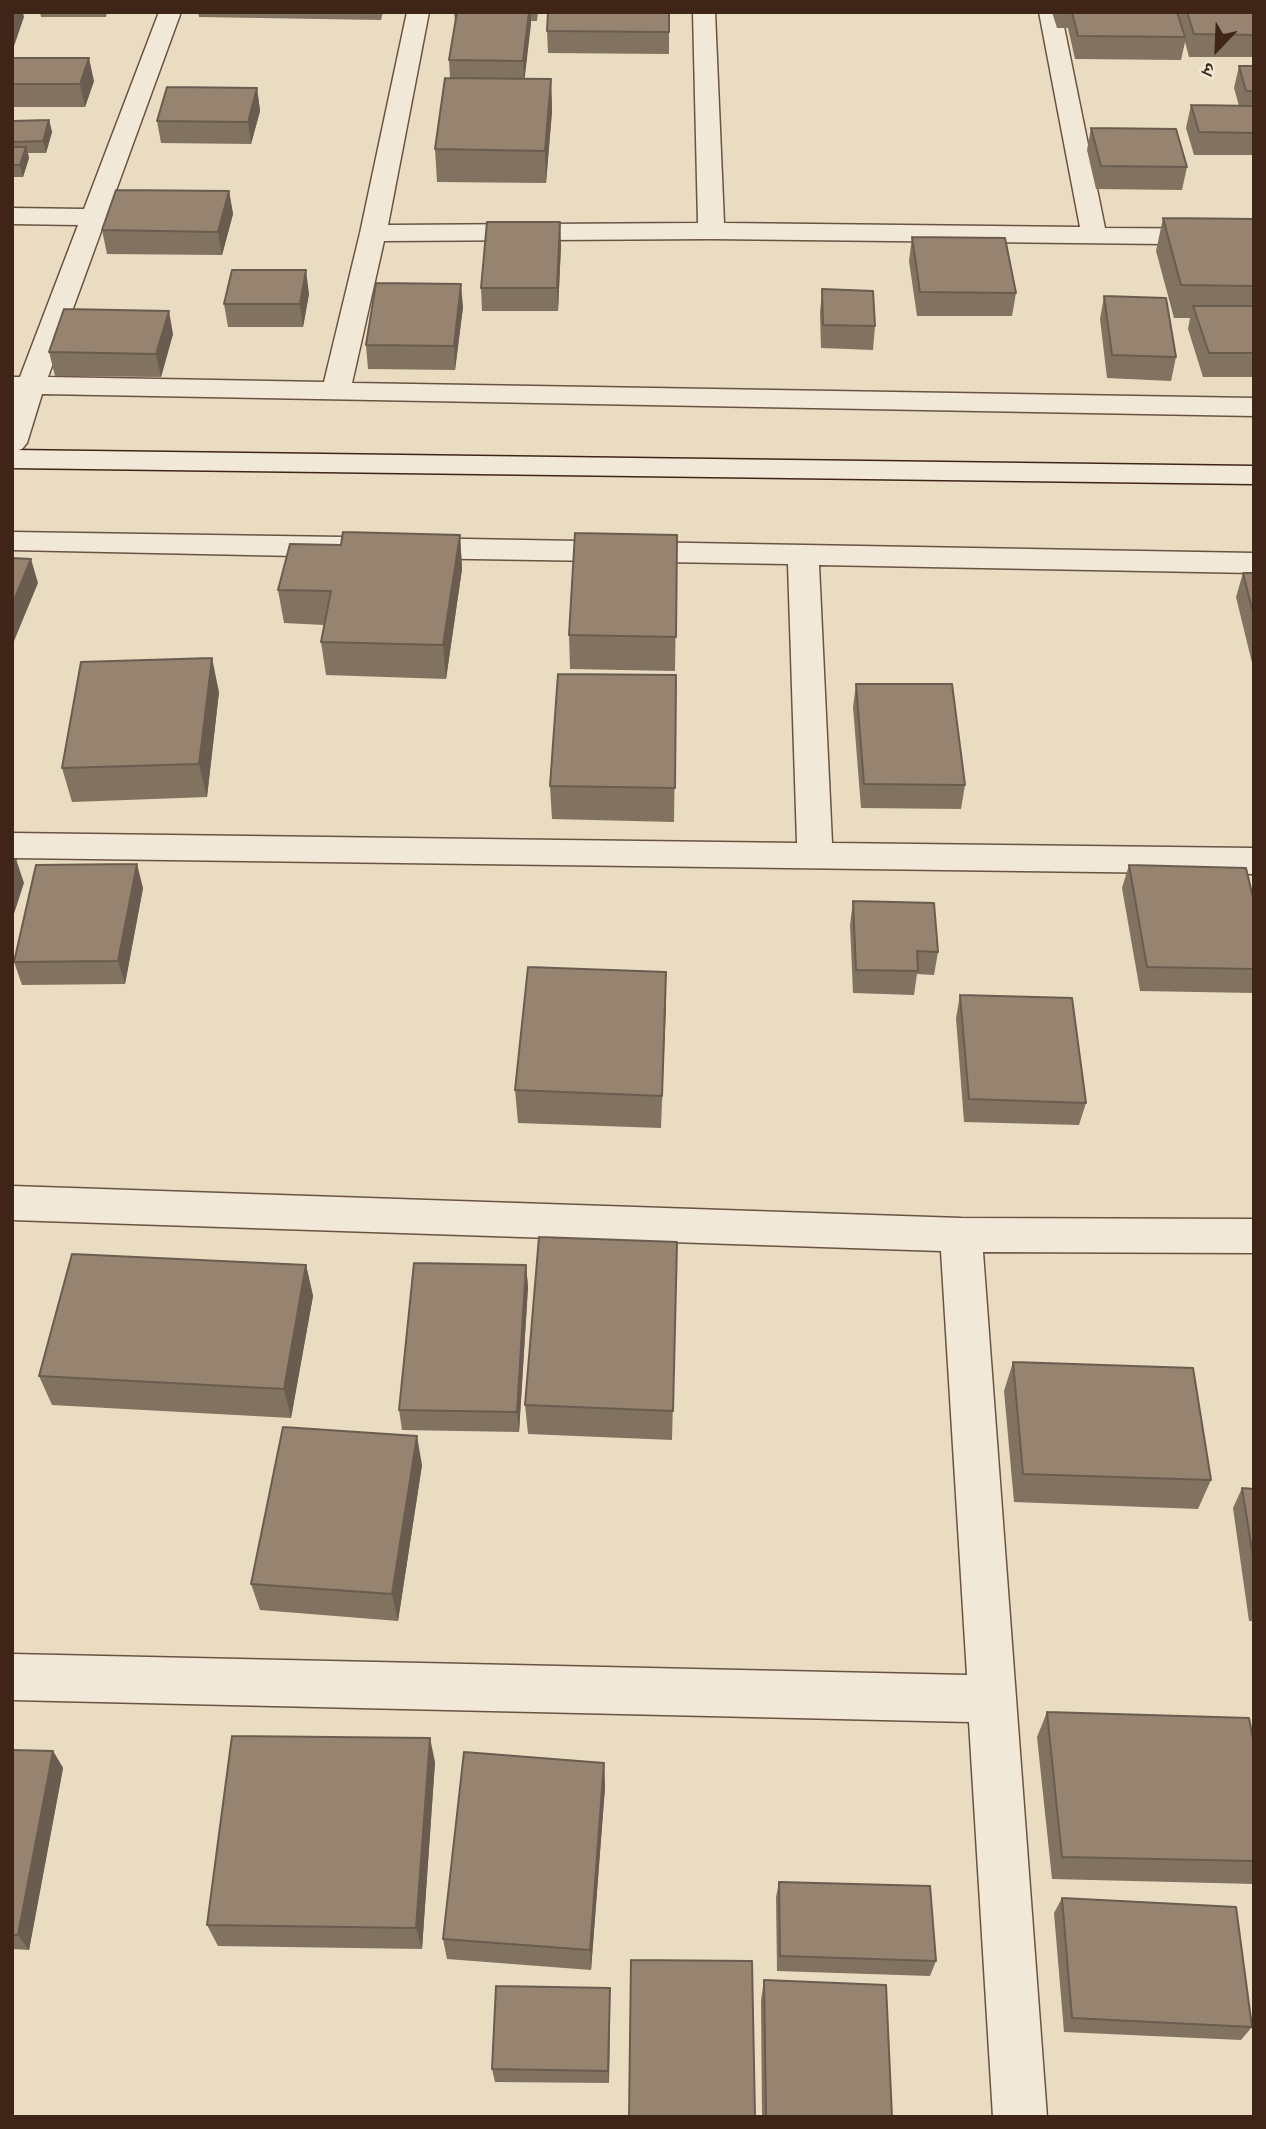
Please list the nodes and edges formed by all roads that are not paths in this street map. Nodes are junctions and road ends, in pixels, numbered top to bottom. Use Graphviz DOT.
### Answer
graph roads {
  1 [pos="170,12"];
  2 [pos="418,12"];
  3 [pos="704,12"];
  4 [pos="1050,12"];
  5 [pos="12,216"];
  6 [pos="92,217"];
  7 [pos="712,231"];
  8 [pos="373,233"];
  9 [pos="1094,234"];
  10 [pos="1254,237"];
  11 [pos="21,385"];
  12 [pos="336,389"];
  13 [pos="1254,407"];
  14 [pos="12,443"];
  15 [pos="12,459"];
  16 [pos="1254,475"];
  17 [pos="12,541"];
  18 [pos="803,555"];
  19 [pos="1254,563"];
  20 [pos="12,845"];
  21 [pos="815,856"];
  22 [pos="1254,861"];
  23 [pos="12,1203"];
  24 [pos="961,1235"];
  25 [pos="1254,1236"];
  26 [pos="12,1676"];
  27 [pos="992,1699"];
  28 [pos="1020,2117"];
  1 -- 6 [label="street"];
  2 -- 8 [label="street"];
  3 -- 7 [label="street"];
  4 -- 9 [label="street"];
  5 -- 6 [label="street"];
  6 -- 11 [label="street"];
  7 -- 8 [label="street"];
  7 -- 9 [label="street"];
  8 -- 12 [label="street"];
  9 -- 10 [label="street"];
  11 -- 12 [label="street"];
  11 -- 14 [label="street"];
  12 -- 13 [label="street"];
  15 -- 16 [label="street"];
  17 -- 18 [label="street"];
  18 -- 19 [label="street"];
  18 -- 21 [label="street"];
  20 -- 21 [label="street"];
  21 -- 22 [label="street"];
  23 -- 24 [label="street"];
  24 -- 25 [label="street"];
  24 -- 27 [label="street"];
  26 -- 27 [label="street"];
  27 -- 28 [label="street"];
}
